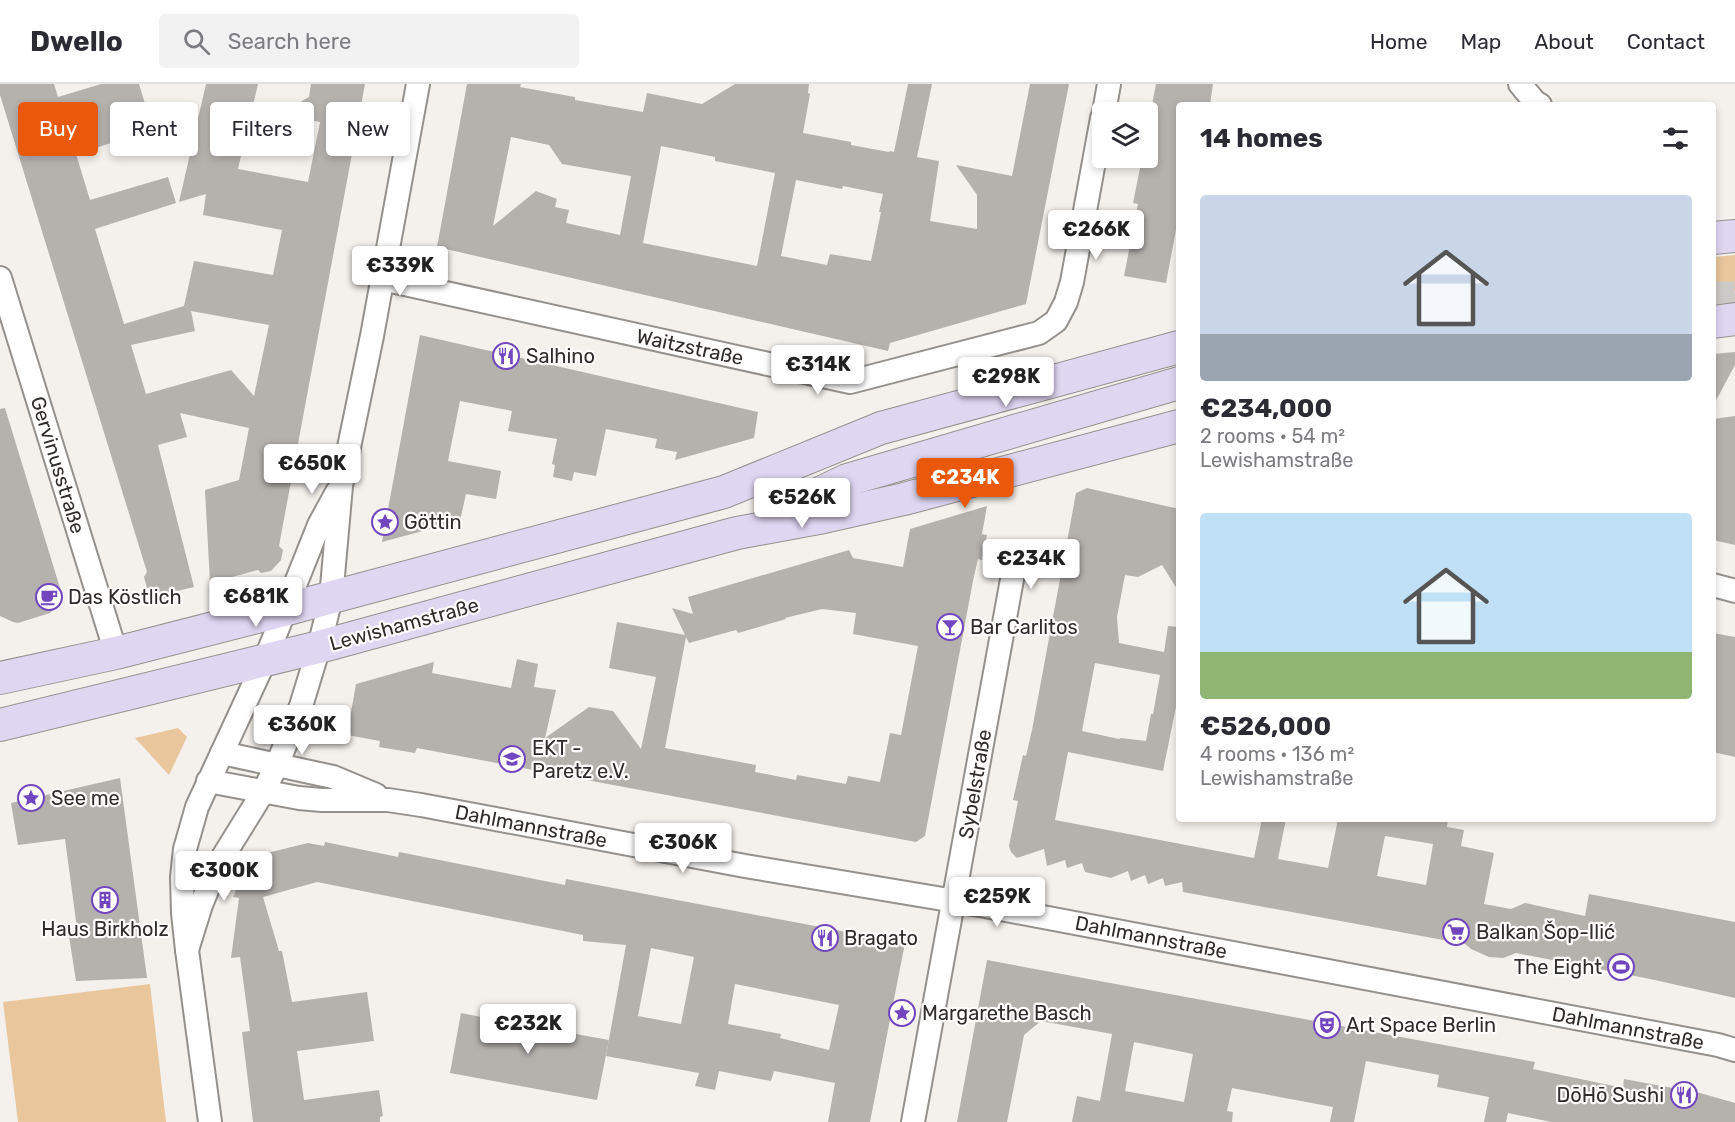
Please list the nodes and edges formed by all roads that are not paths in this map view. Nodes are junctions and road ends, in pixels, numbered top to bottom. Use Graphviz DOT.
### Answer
graph roads {
  1 [pos="418,84"];
  2 [pos="1109,84"];
  3 [pos="1520,84"];
  4 [pos="1106,102"];
  5 [pos="1535,102"];
  6 [pos="1093,168"];
  7 [pos="1735,236"];
  8 [pos="1716,238"];
  9 [pos="0,278"];
  10 [pos="382,279"];
  11 [pos="1735,319"];
  12 [pos="1716,322"];
  13 [pos="1176,347"];
  14 [pos="1176,384"];
  15 [pos="1176,427"];
  16 [pos="847,480"];
  17 [pos="341,486"];
  18 [pos="724,492"];
  19 [pos="736,533"];
  20 [pos="1017,552"];
  21 [pos="1716,586"];
  22 [pos="1735,591"];
  23 [pos="331,598"];
  24 [pos="284,609"];
  25 [pos="319,647"];
  26 [pos="116,652"];
  27 [pos="265,660"];
  28 [pos="0,678"];
  29 [pos="0,725"];
  30 [pos="222,753"];
  31 [pos="276,765"];
  32 [pos="208,781"];
  33 [pos="263,792"];
  34 [pos="388,800"];
  35 [pos="954,900"];
  36 [pos="187,950"];
  37 [pos="1735,1050"];
  38 [pos="210,1122"];
  39 [pos="913,1122"];
  1 -- 10 [label="street"];
  2 -- 4 [label="street"];
  3 -- 5 [label="street"];
  6 -- 10 [label="street, Waitzstraße"];
  7 -- 8 [label="main road"];
  9 -- 26 [label="street, Gervinusstraße"];
  10 -- 17 [label="street"];
  11 -- 12 [label="main road"];
  13 -- 18 [label="main road, Lewishamstraße"];
  14 -- 16 [label="main road, Lewishamstraße"];
  15 -- 19 [label="main road, Lewishamstraße"];
  16 -- 18 [label="main road, Lewishamstraße"];
  16 -- 19 [label="main road, Lewishamstraße"];
  17 -- 23 [label="street"];
  17 -- 24 [label="street"];
  18 -- 23 [label="main road, Lewishamstraße"];
  19 -- 25 [label="main road, Lewishamstraße"];
  20 -- 35 [label="street, Sybelstraße"];
  21 -- 22 [label="street"];
  23 -- 24 [label="main road, Lewishamstraße"];
  23 -- 25 [label="street"];
  24 -- 26 [label="main road, Lewishamstraße"];
  24 -- 27 [label="street"];
  25 -- 27 [label="main road, Lewishamstraße"];
  25 -- 31 [label="street"];
  26 -- 28 [label="main road, Lewishamstraße"];
  27 -- 29 [label="main road, Lewishamstraße"];
  27 -- 30 [label="street"];
  30 -- 31 [label="street, Dahlmannstraße"];
  30 -- 32 [label="street"];
  31 -- 33 [label="street"];
  31 -- 34 [label="street, Dahlmannstraße"];
  32 -- 33 [label="street, Dahlmannstraße"];
  32 -- 36 [label="street"];
  33 -- 34 [label="street, Dahlmannstraße"];
  33 -- 36 [label="street"];
  34 -- 35 [label="street, Dahlmannstraße"];
  35 -- 37 [label="street, Dahlmannstraße"];
  35 -- 39 [label="street, Sybelstraße"];
  36 -- 38 [label="street"];
}
